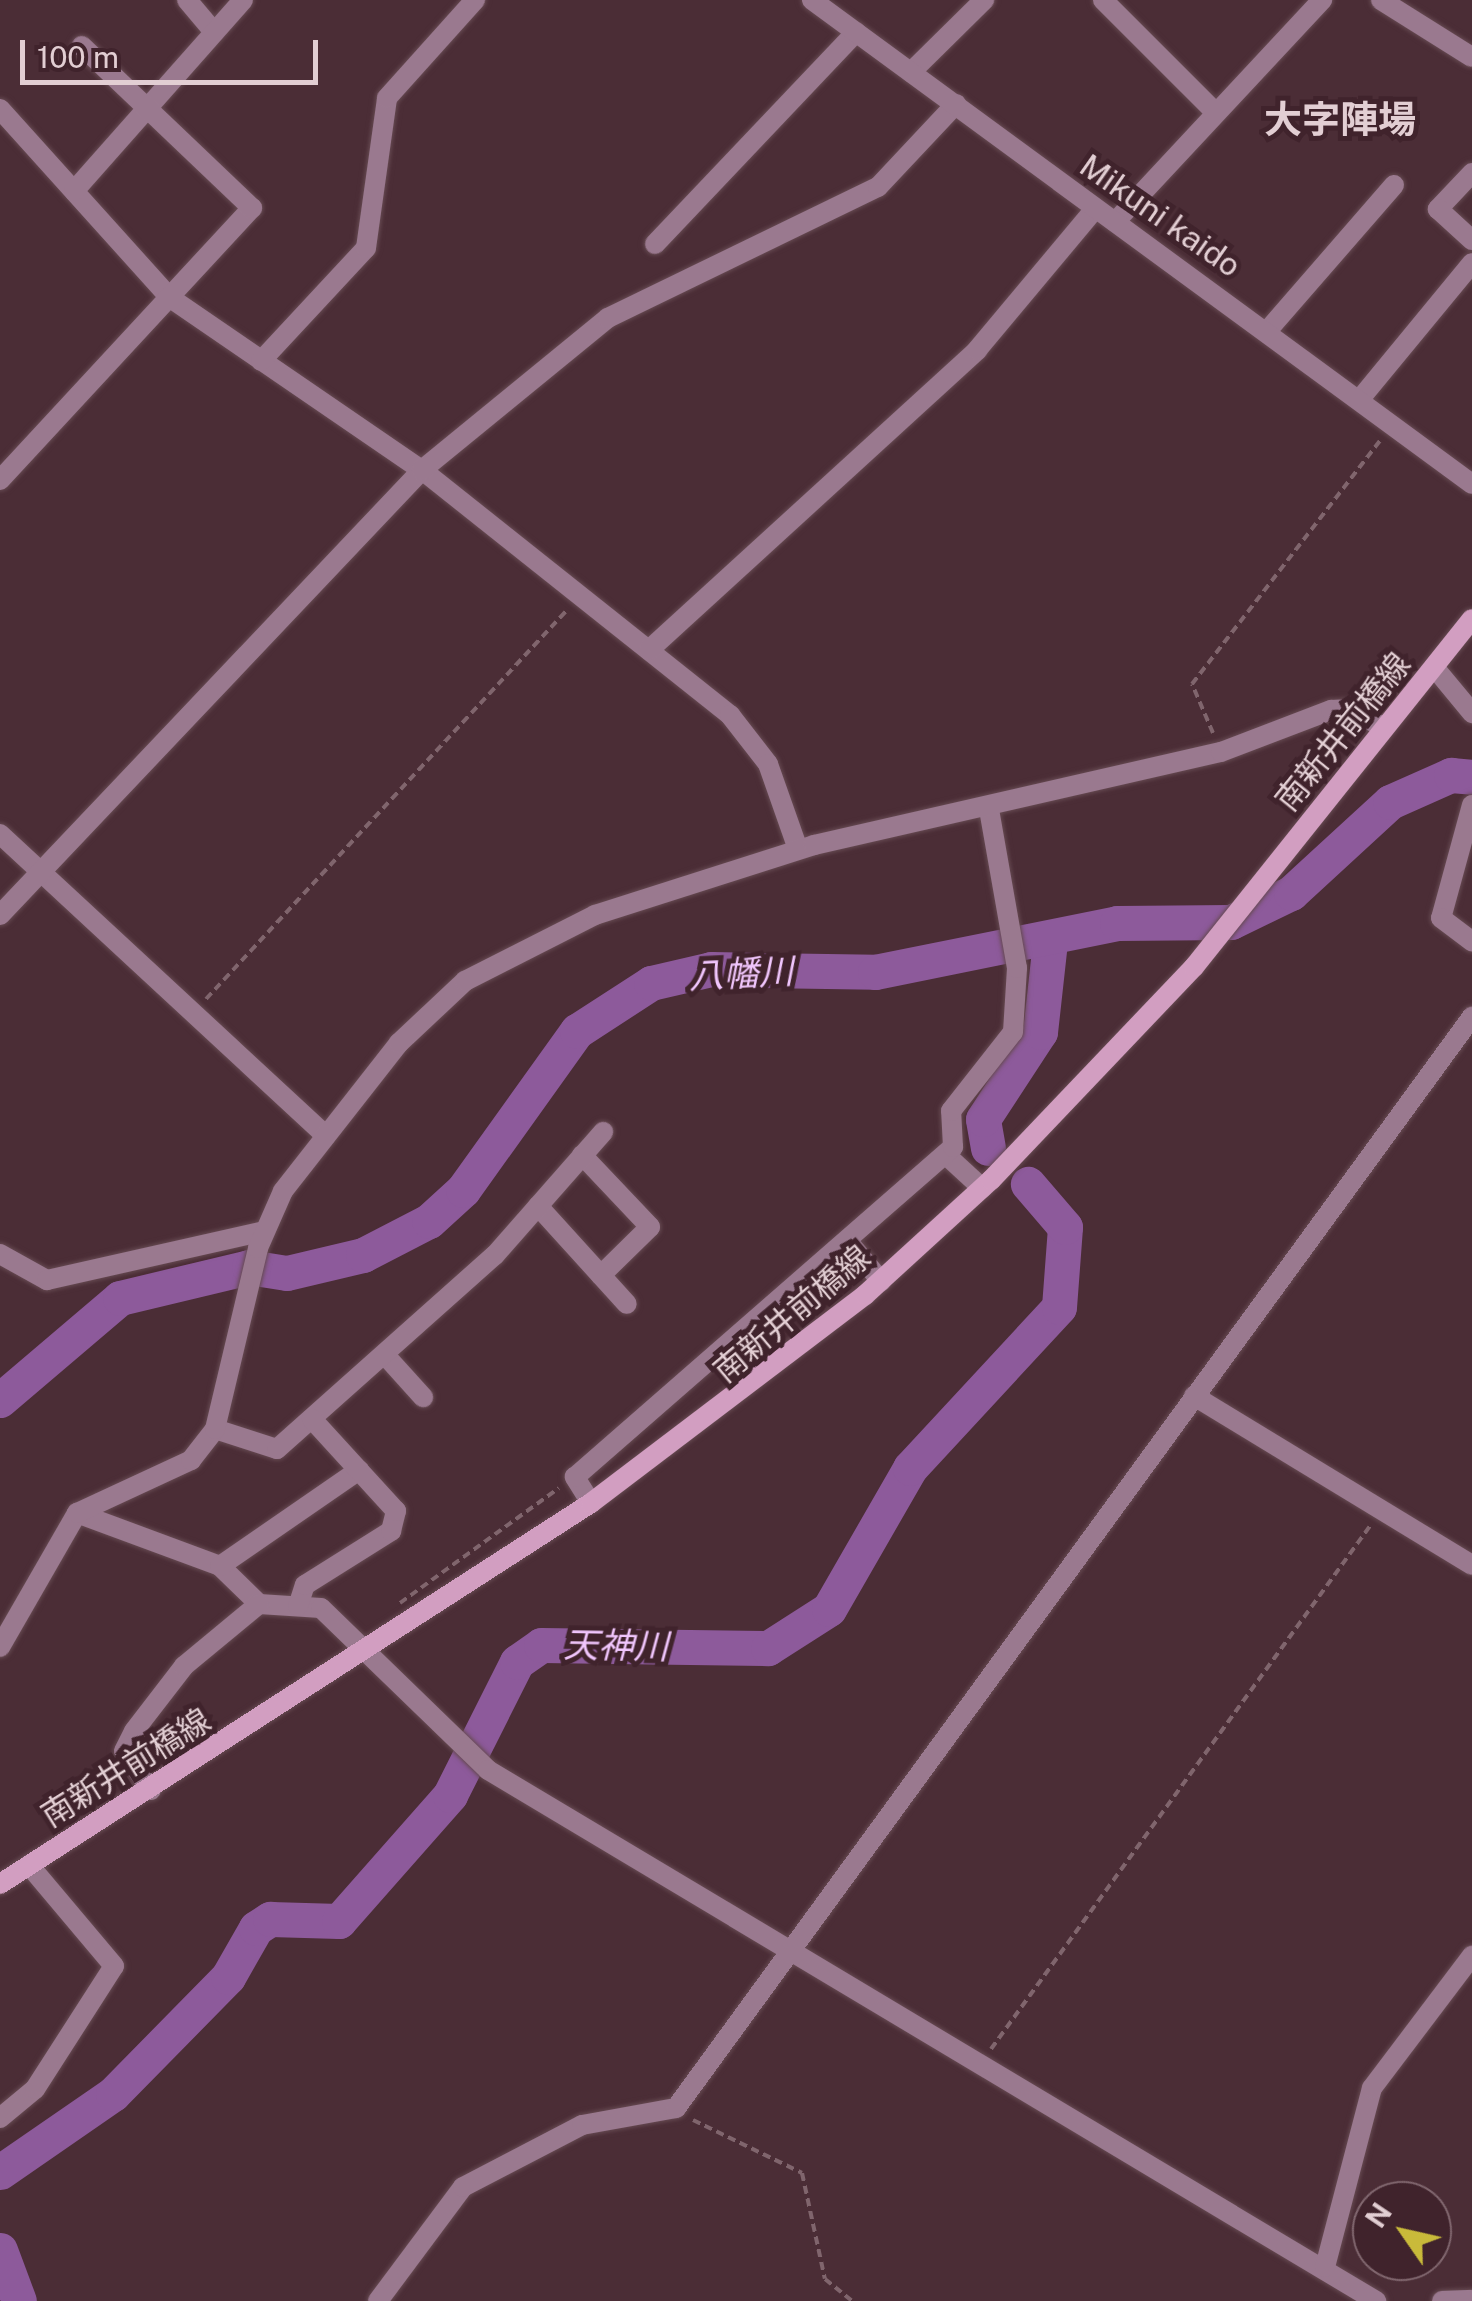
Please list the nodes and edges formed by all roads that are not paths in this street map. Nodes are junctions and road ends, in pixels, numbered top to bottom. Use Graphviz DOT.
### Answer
graph roads {
  1 [pos="187,0"];
  2 [pos="242,0"];
  3 [pos="475,0"];
  4 [pos="812,0"];
  5 [pos="984,0"];
  6 [pos="1103,0"];
  7 [pos="1322,0"];
  8 [pos="1381,0"];
  9 [pos="214,32"];
  10 [pos="856,32"];
  11 [pos="82,46"];
  12 [pos="1472,57"];
  13 [pos="911,72"];
  14 [pos="150,104"];
  15 [pos="956,104"];
  16 [pos="0,110"];
  17 [pos="1214,111"];
  18 [pos="1472,173"];
  19 [pos="1394,185"];
  20 [pos="74,191"];
  21 [pos="1095,209"];
  22 [pos="1115,222"];
  23 [pos="1472,240"];
  24 [pos="656,244"];
  25 [pos="1472,263"];
  26 [pos="169,297"];
  27 [pos="1268,330"];
  28 [pos="261,361"];
  29 [pos="1360,399"];
  30 [pos="422,470"];
  31 [pos="0,480"];
  32 [pos="1472,484"];
  33 [pos="1472,619"];
  34 [pos="648,650"];
  35 [pos="1434,667"];
  36 [pos="1472,712"];
  37 [pos="1384,728"];
  38 [pos="1472,805"];
  39 [pos="989,810"];
  40 [pos="0,834"];
  41 [pos="798,850"];
  42 [pos="41,871"];
  43 [pos="0,915"];
  44 [pos="1472,941"];
  45 [pos="1472,1017"];
  46 [pos="603,1132"];
  47 [pos="326,1136"];
  48 [pos="582,1155"];
  49 [pos="946,1155"];
  50 [pos="982,1188"];
  51 [pos="538,1206"];
  52 [pos="261,1239"];
  53 [pos="850,1245"];
  54 [pos="0,1254"];
  55 [pos="601,1275"];
  56 [pos="880,1281"];
  57 [pos="627,1304"];
  58 [pos="384,1355"];
  59 [pos="1194,1396"];
  60 [pos="423,1397"];
  61 [pos="312,1419"];
  62 [pos="215,1429"];
  63 [pos="359,1470"];
  64 [pos="592,1503"];
  65 [pos="76,1513"];
  66 [pos="1472,1564"];
  67 [pos="220,1566"];
  68 [pos="259,1604"];
  69 [pos="298,1606"];
  70 [pos="0,1647"];
  71 [pos="365,1651"];
  72 [pos="150,1790"];
  73 [pos="29,1865"];
  74 [pos="0,1884"];
  75 [pos="790,1950"];
  76 [pos="1472,1956"];
  77 [pos="0,2118"];
  78 [pos="1325,2267"];
  79 [pos="1472,2300"];
  80 [pos="378,2301"];
  81 [pos="1376,2301"];
  82 [pos="1442,2301"];
  1 -- 9 [label="street"];
  2 -- 9 [label="street"];
  3 -- 28 [label="street"];
  4 -- 10 [label="street, Mikuni kaido"];
  5 -- 13 [label="street"];
  6 -- 17 [label="street"];
  7 -- 17 [label="street"];
  8 -- 12 [label="street"];
  9 -- 14 [label="street"];
  10 -- 13 [label="street, Mikuni kaido"];
  10 -- 24 [label="street"];
  11 -- 14 [label="street"];
  13 -- 15 [label="street, Mikuni kaido"];
  14 -- 20 [label="street"];
  14 -- 26 [label="street"];
  15 -- 21 [label="street, Mikuni kaido"];
  15 -- 30 [label="street"];
  16 -- 20 [label="street"];
  17 -- 22 [label="street"];
  18 -- 23 [label="street"];
  19 -- 27 [label="street"];
  20 -- 26 [label="street"];
  21 -- 22 [label="street, Mikuni kaido"];
  21 -- 34 [label="street"];
  22 -- 27 [label="street, Mikuni kaido"];
  25 -- 29 [label="street"];
  26 -- 28 [label="street"];
  26 -- 31 [label="street"];
  27 -- 29 [label="street, Mikuni kaido"];
  28 -- 30 [label="street"];
  29 -- 32 [label="street, Mikuni kaido"];
  30 -- 34 [label="street"];
  30 -- 42 [label="street"];
  33 -- 35 [label="main road, 南新井前橋線"];
  34 -- 41 [label="street"];
  35 -- 36 [label="street"];
  35 -- 37 [label="main road, 南新井前橋線"];
  37 -- 39 [label="street"];
  37 -- 50 [label="main road, 南新井前橋線"];
  38 -- 44 [label="street"];
  39 -- 41 [label="street"];
  39 -- 49 [label="street"];
  40 -- 42 [label="street"];
  41 -- 47 [label="street"];
  42 -- 43 [label="street"];
  42 -- 47 [label="street"];
  45 -- 59 [label="street"];
  46 -- 48 [label="street"];
  47 -- 52 [label="street"];
  48 -- 51 [label="street"];
  48 -- 55 [label="street"];
  49 -- 50 [label="street"];
  49 -- 53 [label="street"];
  50 -- 56 [label="main road, 南新井前橋線"];
  51 -- 55 [label="street"];
  51 -- 58 [label="street"];
  52 -- 54 [label="street"];
  52 -- 62 [label="street"];
  53 -- 56 [label="street"];
  53 -- 64 [label="street"];
  55 -- 57 [label="street"];
  56 -- 64 [label="main road, 南新井前橋線"];
  58 -- 60 [label="street"];
  58 -- 61 [label="street"];
  59 -- 66 [label="street"];
  59 -- 75 [label="street"];
  61 -- 62 [label="street"];
  61 -- 63 [label="street"];
  62 -- 65 [label="street"];
  63 -- 67 [label="street"];
  63 -- 69 [label="street"];
  64 -- 71 [label="main road, 南新井前橋線"];
  65 -- 67 [label="street"];
  65 -- 70 [label="street"];
  67 -- 68 [label="street"];
  68 -- 69 [label="street"];
  68 -- 72 [label="street"];
  69 -- 71 [label="street"];
  71 -- 72 [label="main road, 南新井前橋線"];
  71 -- 75 [label="street"];
  72 -- 73 [label="main road, 南新井前橋線"];
  73 -- 74 [label="main road, 南新井前橋線"];
  73 -- 77 [label="street"];
  75 -- 78 [label="street"];
  75 -- 80 [label="street"];
  76 -- 78 [label="street"];
  78 -- 81 [label="street"];
  79 -- 82 [label="street"];
}
